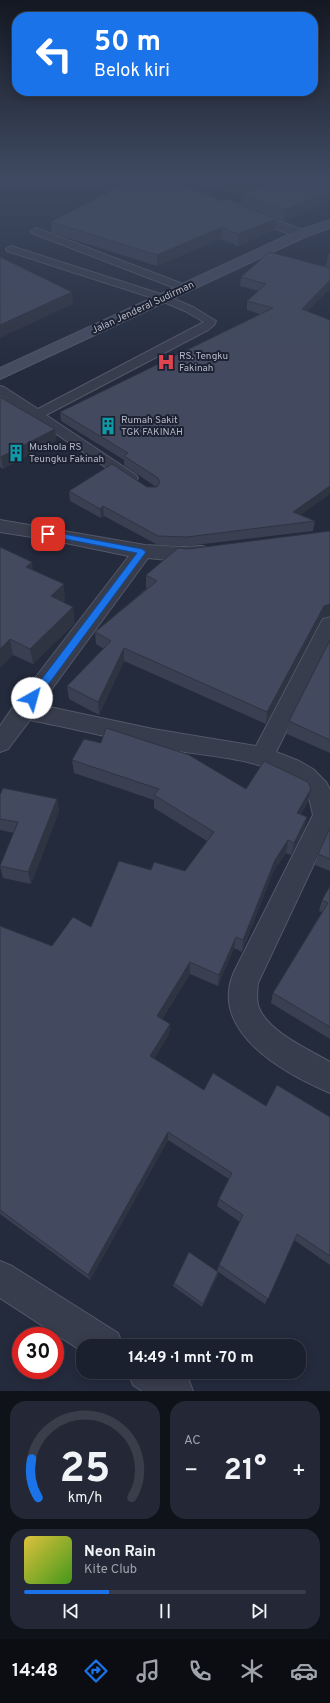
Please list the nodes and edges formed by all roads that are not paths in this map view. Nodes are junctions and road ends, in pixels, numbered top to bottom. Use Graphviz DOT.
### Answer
graph roads {
  1 [pos="62,242"];
  2 [pos="284,242"];
  3 [pos="11,249"];
  4 [pos="184,288"];
  5 [pos="163,298"];
  6 [pos="0,374"];
  7 [pos="0,390"];
  8 [pos="37,415"];
  9 [pos="139,483"];
  10 [pos="0,526"];
  11 [pos="217,551"];
  12 [pos="142,552"];
  13 [pos="330,624"];
  14 [pos="24,710"];
  15 [pos="0,743"];
  16 [pos="262,757"];
  17 [pos="330,1078"];
  18 [pos="0,1278"];
  19 [pos="95,1339"];
  20 [pos="157,1379"];
  21 [pos="175,1391"];
  1 -- 4 [label="lane"];
  2 -- 4 [label="street, Jalan Jenderal Sudirman"];
  3 -- 5 [label="lane"];
  4 -- 5 [label="street, Jalan Jenderal Sudirman"];
  5 -- 6 [label="street, Jalan Jenderal Sudirman"];
  5 -- 8 [label="lane"];
  7 -- 8 [label="lane"];
  8 -- 9 [label="lane"];
  10 -- 12 [label="street"];
  11 -- 12 [label="street"];
  12 -- 14 [label="street"];
  13 -- 16 [label="street"];
  14 -- 15 [label="street"];
  14 -- 16 [label="street"];
  16 -- 17 [label="street"];
  18 -- 19 [label="street"];
  20 -- 21 [label="street"];
}
